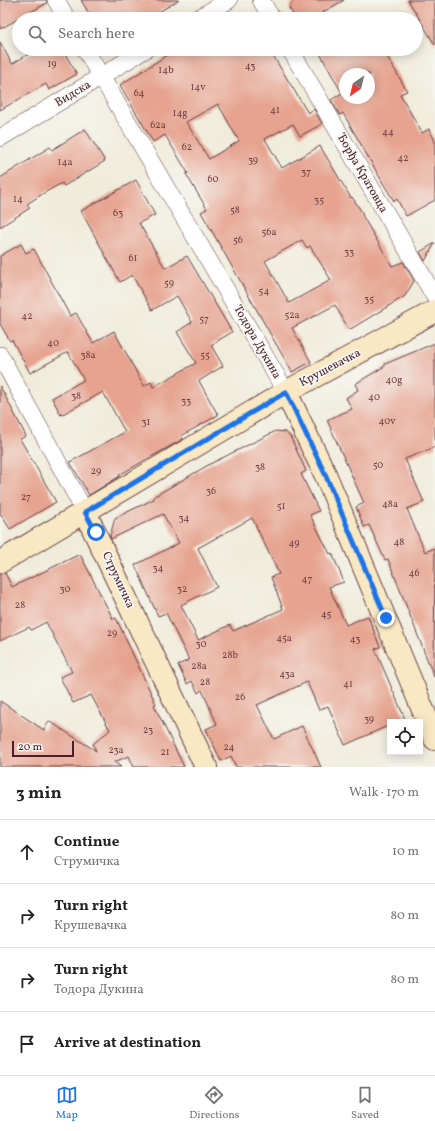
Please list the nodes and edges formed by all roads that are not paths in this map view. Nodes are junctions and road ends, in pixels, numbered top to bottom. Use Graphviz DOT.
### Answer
graph roads {
  1 [pos="56,0"];
  2 [pos="229,0"];
  3 [pos="261,0"];
  4 [pos="63,12"];
  5 [pos="208,12"];
  6 [pos="268,12"];
  7 [pos="89,56"];
  8 [pos="135,56"];
  9 [pos="294,56"];
  10 [pos="102,76"];
  11 [pos="0,138"];
  12 [pos="435,297"];
  13 [pos="435,311"];
  14 [pos="0,355"];
  15 [pos="286,392"];
  16 [pos="85,512"];
  17 [pos="0,562"];
  18 [pos="435,739"];
  19 [pos="206,767"];
  1 -- 4 [label="street"];
  2 -- 5 [label="street"];
  3 -- 6 [label="street"];
  7 -- 10 [label="street, Тодора Дукина"];
  8 -- 10 [label="street, Видска"];
  9 -- 12 [label="street, Ђорђа Кратовца"];
  10 -- 11 [label="street, Видска"];
  10 -- 15 [label="street, Тодора Дукина"];
  13 -- 15 [label="main road, Крушевачка"];
  14 -- 16 [label="street, Струмичка"];
  15 -- 16 [label="main road, Крушевачка"];
  15 -- 18 [label="main road, Тодора Дукина"];
  16 -- 17 [label="main road, Крушевачка"];
  16 -- 19 [label="main road, Струмичка"];
}
